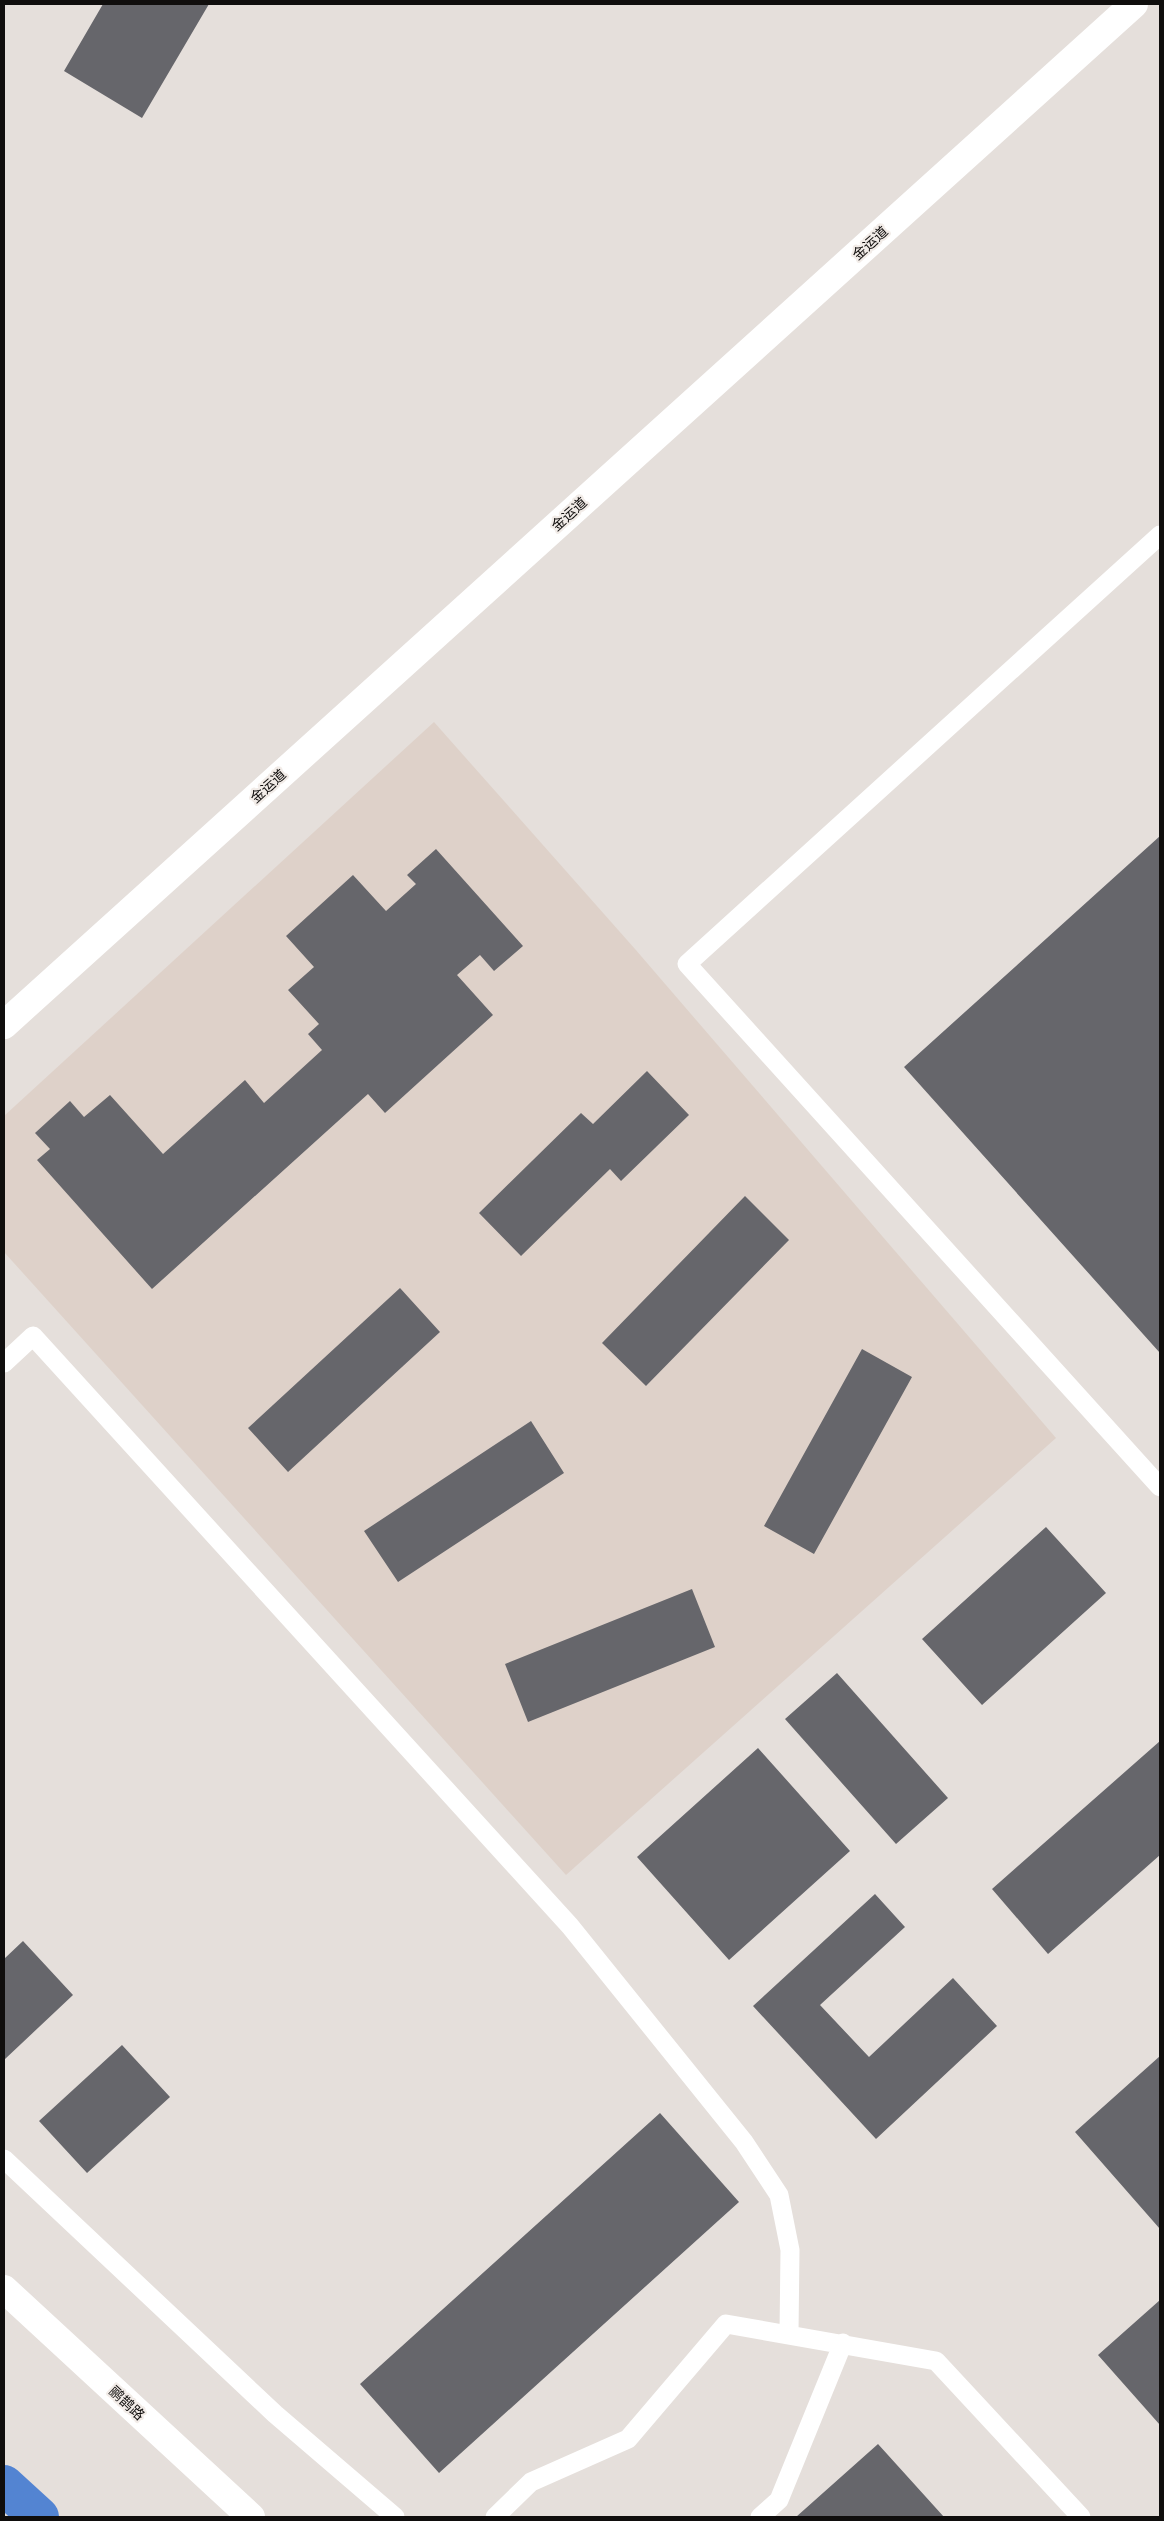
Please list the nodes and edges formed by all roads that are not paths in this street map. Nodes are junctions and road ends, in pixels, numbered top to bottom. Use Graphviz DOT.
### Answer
graph roads {
  1 [pos="1134,4"];
  2 [pos="1160,535"];
  3 [pos="4,1024"];
  4 [pos="4,1362"];
  5 [pos="1160,1487"];
  6 [pos="4,2159"];
  7 [pos="4,2289"];
  8 [pos="789,2333"];
  9 [pos="843,2343"];
  10 [pos="251,2517"];
  11 [pos="395,2517"];
  12 [pos="495,2517"];
  13 [pos="760,2517"];
  14 [pos="1081,2517"];
  1 -- 3 [label="street, 金运道"];
  2 -- 5 [label="lane"];
  4 -- 8 [label="lane"];
  6 -- 11 [label="lane"];
  7 -- 10 [label="street, 鹂鹊路"];
  8 -- 9 [label="lane"];
  8 -- 12 [label="lane"];
  9 -- 13 [label="lane"];
  9 -- 14 [label="lane"];
}
